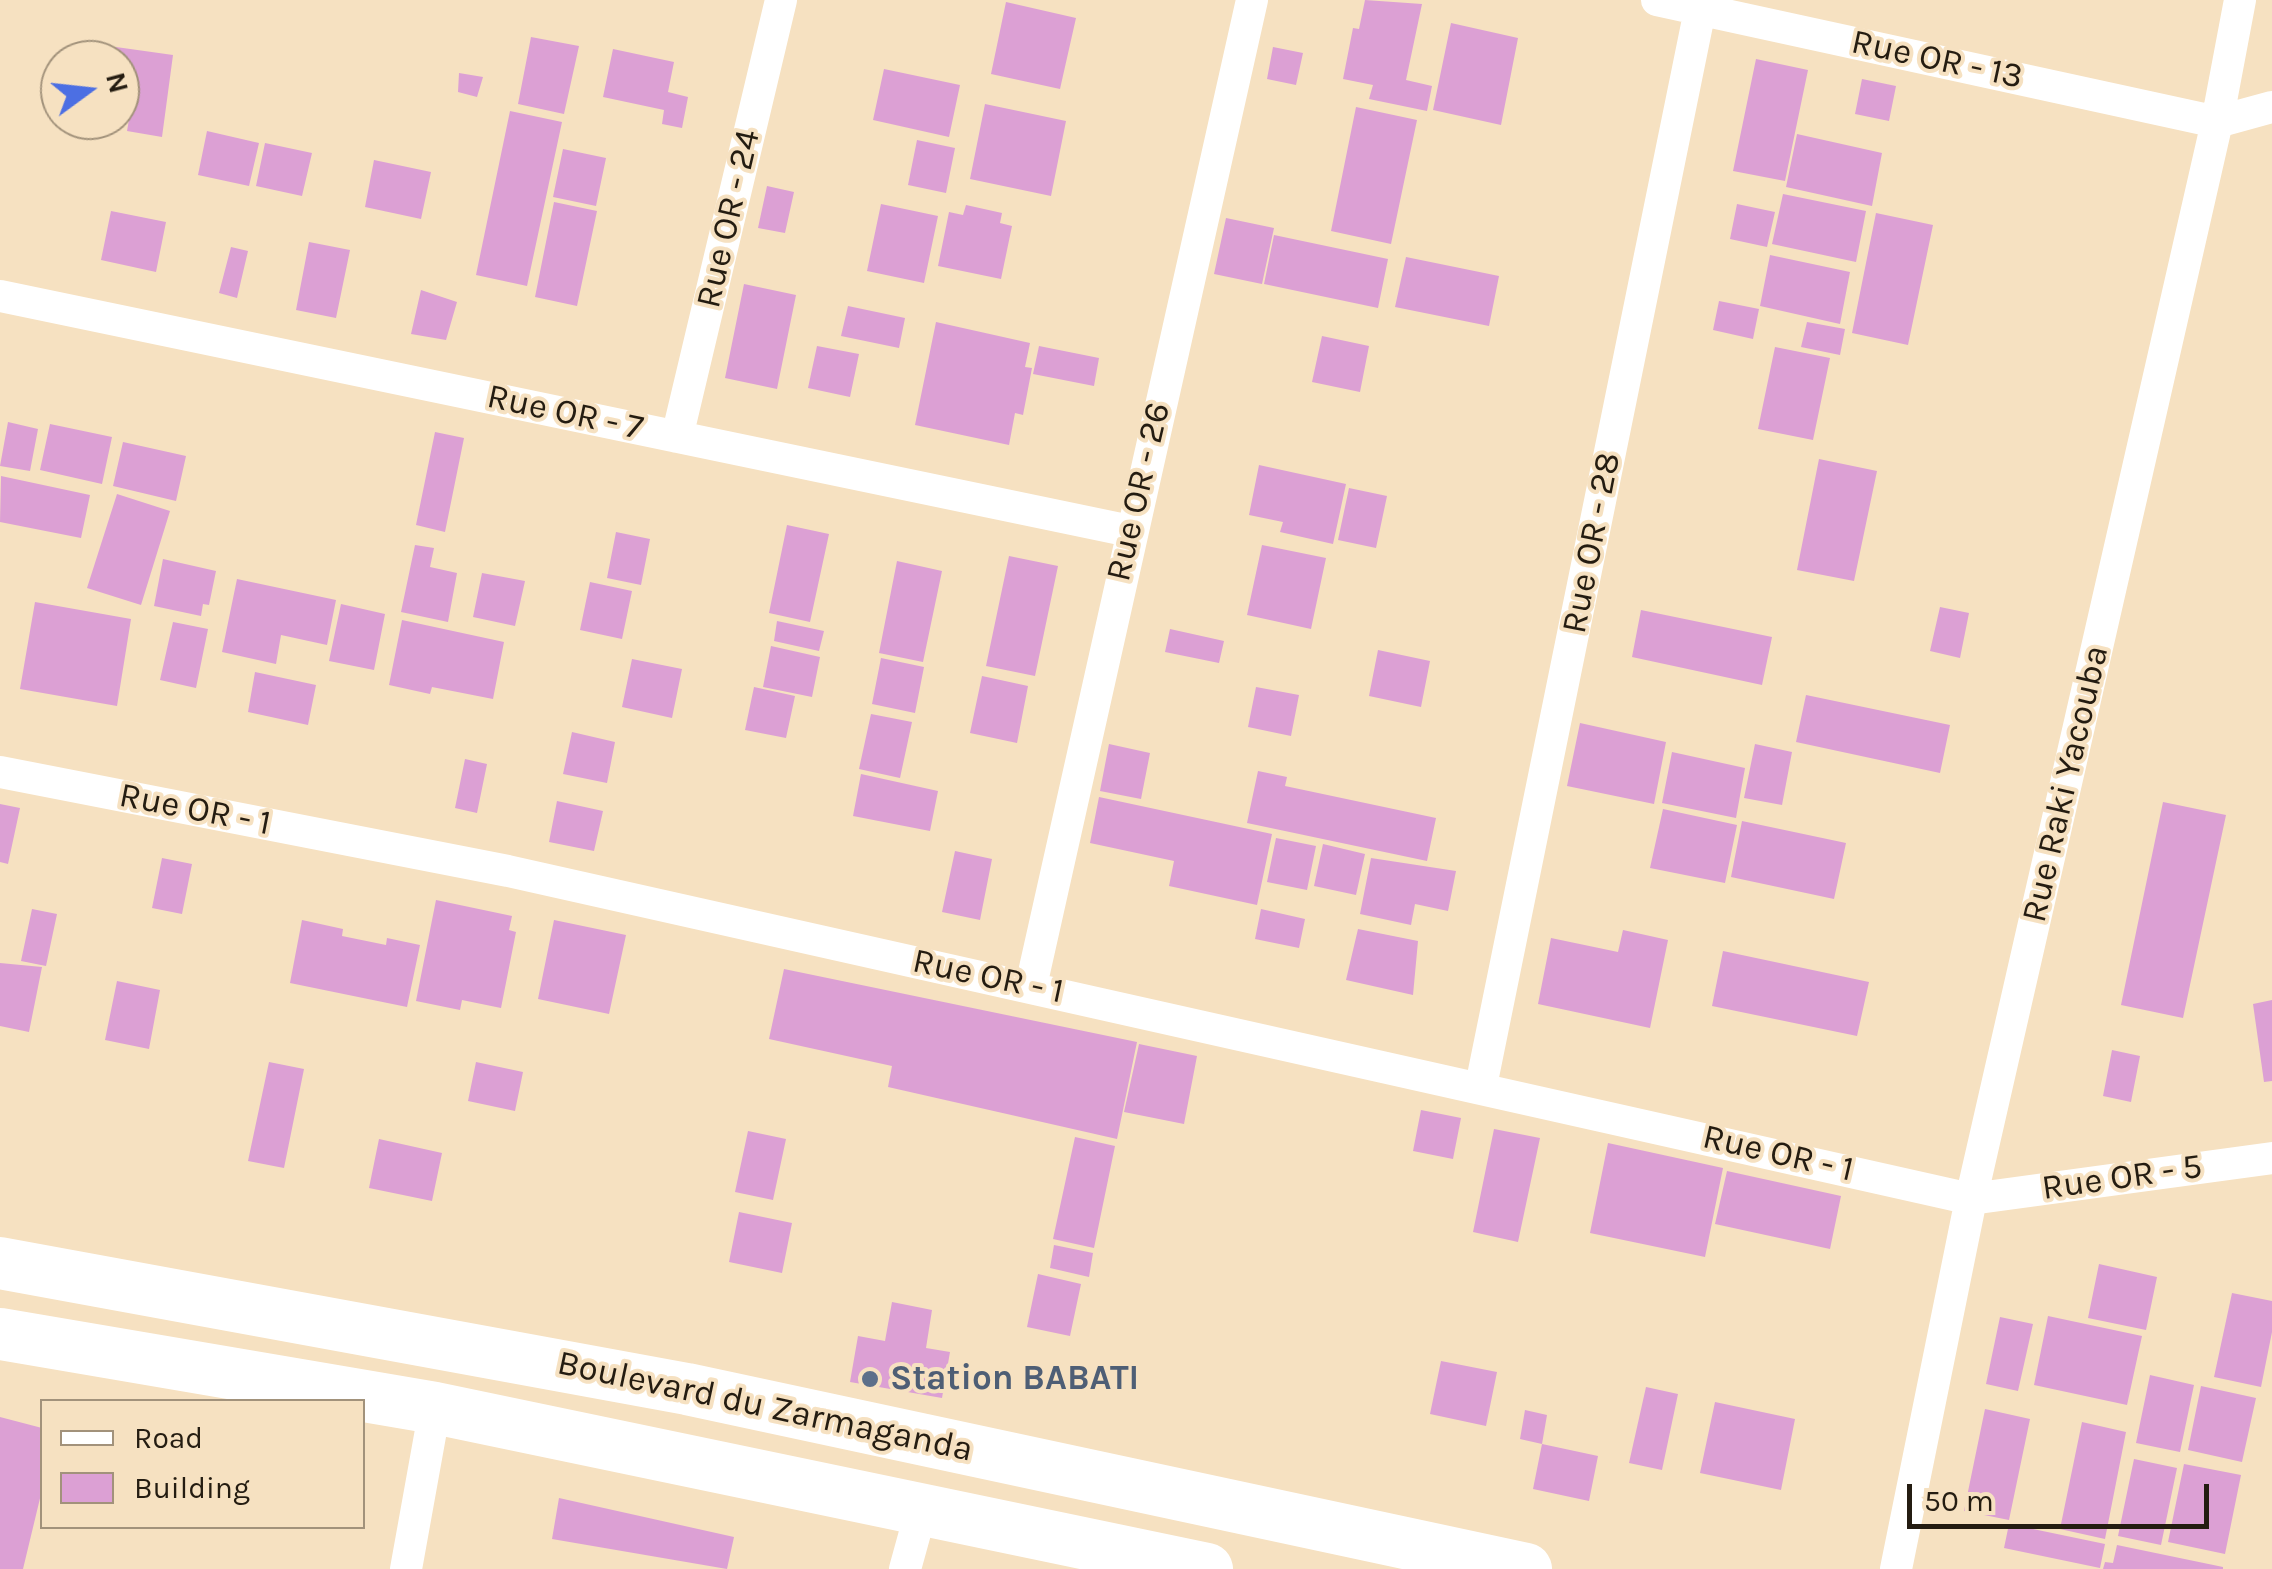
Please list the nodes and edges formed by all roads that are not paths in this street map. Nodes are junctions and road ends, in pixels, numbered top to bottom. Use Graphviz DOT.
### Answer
graph roads {
  1 [pos="781,0"];
  2 [pos="1252,0"];
  3 [pos="1657,0"];
  4 [pos="2240,0"];
  5 [pos="1701,4"];
  6 [pos="2272,108"];
  7 [pos="2217,122"];
  8 [pos="0,296"];
  9 [pos="677,437"];
  10 [pos="1130,531"];
  11 [pos="0,772"];
  12 [pos="1031,986"];
  13 [pos="1482,1086"];
  14 [pos="2272,1158"];
  15 [pos="1972,1199"];
  16 [pos="0,1263"];
  17 [pos="212,1300"];
  18 [pos="0,1334"];
  19 [pos="191,1368"];
  20 [pos="435,1408"];
  21 [pos="921,1511"];
  22 [pos="406,1569"];
  23 [pos="905,1569"];
  24 [pos="1207,1569"];
  25 [pos="1526,1569"];
  26 [pos="1896,1569"];
  1 -- 9 [label="street, Rue OR - 24"];
  2 -- 10 [label="street, Rue OR - 26"];
  3 -- 5 [label="street, Rue OR - 13"];
  4 -- 7 [label="street, Rue Raki Yacouba"];
  5 -- 7 [label="street, Rue OR - 13"];
  5 -- 13 [label="street, Rue OR - 28"];
  6 -- 7 [label="street"];
  7 -- 15 [label="street, Rue Raki Yacouba"];
  8 -- 9 [label="street, Rue OR - 7"];
  9 -- 10 [label="street, Rue OR - 7"];
  10 -- 12 [label="street, Rue OR - 26"];
  11 -- 12 [label="street, Rue OR - 1"];
  12 -- 13 [label="street, Rue OR - 1"];
  13 -- 15 [label="street, Rue OR - 1"];
  14 -- 15 [label="street, Rue OR - 5"];
  15 -- 26 [label="street, Rue Raki Yacouba"];
  16 -- 17 [label="main road, Boulevard du Zarmaganda"];
  17 -- 19 [label="main road"];
  17 -- 25 [label="main road, Boulevard du Zarmaganda"];
  18 -- 19 [label="main road, Boulevard du Zarmaganda"];
  19 -- 20 [label="main road, Boulevard du Zarmaganda"];
  20 -- 21 [label="main road, Boulevard du Zarmaganda"];
  20 -- 22 [label="street"];
  21 -- 23 [label="street"];
  21 -- 24 [label="main road, Boulevard du Zarmaganda"];
}
